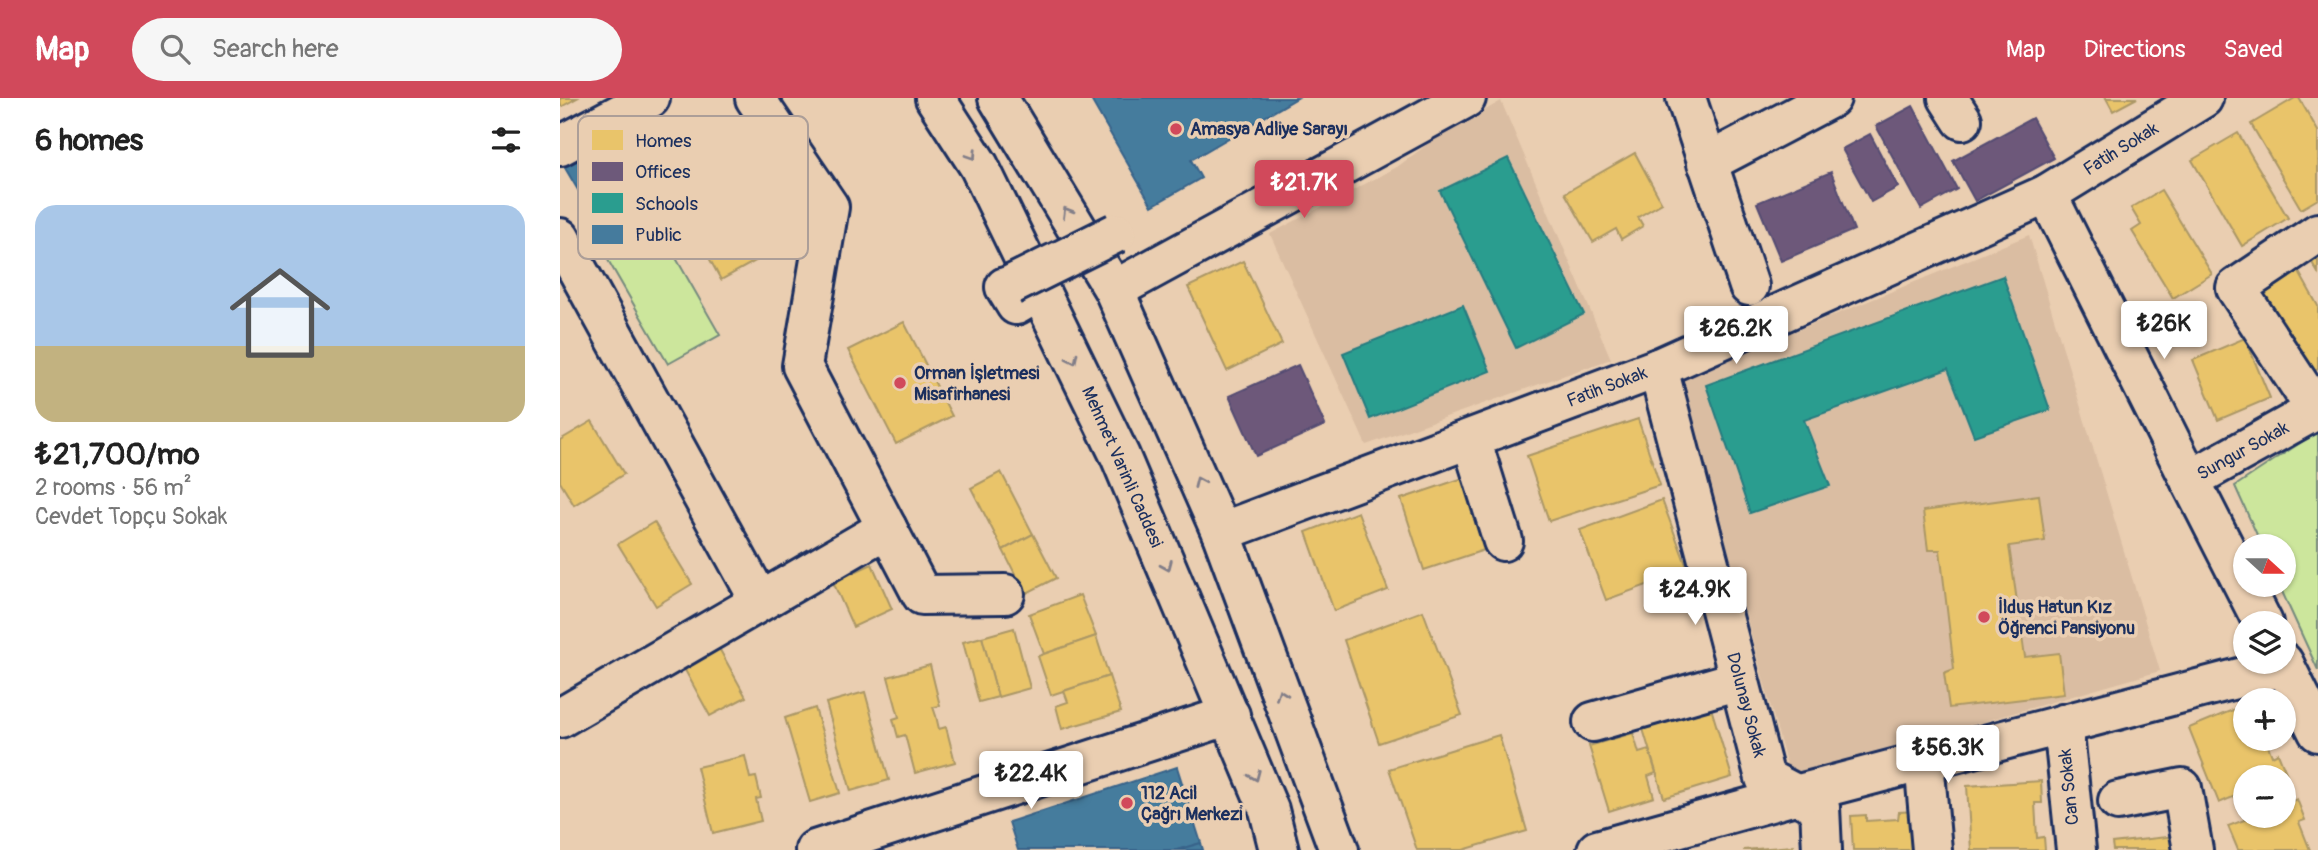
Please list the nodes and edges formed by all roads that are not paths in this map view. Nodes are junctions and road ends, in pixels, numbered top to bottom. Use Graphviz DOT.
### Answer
graph roads {
  1 [pos="650,98"];
  2 [pos="755,98"];
  3 [pos="935,98"];
  4 [pos="998,98"];
  5 [pos="1466,98"];
  6 [pos="1686,98"];
  7 [pos="1830,98"];
  8 [pos="2203,98"];
  9 [pos="616,116"];
  10 [pos="767,116"];
  11 [pos="578,136"];
  12 [pos="560,146"];
  13 [pos="1707,163"];
  14 [pos="808,176"];
  15 [pos="2048,194"];
  16 [pos="1116,233"];
  17 [pos="2318,233"];
  18 [pos="560,238"];
  19 [pos="1749,286"];
  20 [pos="1019,288"];
  21 [pos="1114,290"];
  22 [pos="1658,368"];
  23 [pos="2317,409"];
  24 [pos="1471,439"];
  25 [pos="2190,480"];
  26 [pos="887,528"];
  27 [pos="1221,532"];
  28 [pos="1503,541"];
  29 [pos="1005,594"];
  30 [pos="760,601"];
  31 [pos="2257,611"];
  32 [pos="2247,674"];
  33 [pos="2289,674"];
  34 [pos="1739,680"];
  35 [pos="1230,715"];
  36 [pos="560,718"];
  37 [pos="1592,722"];
  38 [pos="2063,724"];
  39 [pos="2318,732"];
  40 [pos="1924,761"];
  41 [pos="1795,795"];
  42 [pos="2118,802"];
  43 [pos="1608,848"];
  44 [pos="815,850"];
  45 [pos="1279,850"];
  46 [pos="1339,850"];
  47 [pos="1822,850"];
  48 [pos="1933,850"];
  49 [pos="2076,850"];
  50 [pos="2193,850"];
  1 -- 9 [label="street"];
  2 -- 10 [label="street"];
  3 -- 20 [label="street, Mehmet Varinli Caddesi, one-way"];
  21 -- 4 [label="street, one-way"];
  5 -- 21 [label="street"];
  6 -- 13 [label="street"];
  7 -- 13 [label="street"];
  8 -- 15 [label="street, Fatih Sokak"];
  11 -- 12 [label="street"];
  13 -- 19 [label="street"];
  14 -- 26 [label="street"];
  15 -- 22 [label="street, Fatih Sokak"];
  15 -- 25 [label="street, Sungur Sokak"];
  16 -- 20 [label="street, bridge"];
  17 -- 23 [label="street"];
  18 -- 30 [label="street"];
  20 -- 35 [label="street, Mehmet Varinli Caddesi, one-way"];
  27 -- 21 [label="street, one-way"];
  22 -- 24 [label="street, Fatih Sokak"];
  22 -- 34 [label="street, Dolunay Sokak"];
  23 -- 25 [label="street, Sungur Sokak"];
  24 -- 27 [label="street, Fatih Sokak"];
  24 -- 28 [label="street"];
  25 -- 31 [label="street"];
  26 -- 29 [label="street"];
  26 -- 30 [label="street"];
  46 -- 27 [label="street, one-way"];
  30 -- 36 [label="street"];
  32 -- 38 [label="street"];
  33 -- 39 [label="street"];
  34 -- 37 [label="street"];
  34 -- 41 [label="street, Dolunay Sokak"];
  35 -- 44 [label="street"];
  35 -- 45 [label="street, Mehmet Varinli Caddesi, one-way"];
  38 -- 40 [label="street"];
  38 -- 49 [label="street, Can Sokak"];
  40 -- 41 [label="street"];
  40 -- 48 [label="street"];
  41 -- 43 [label="street"];
  41 -- 47 [label="street, Dolunay Sokak"];
  42 -- 50 [label="street"];
}
